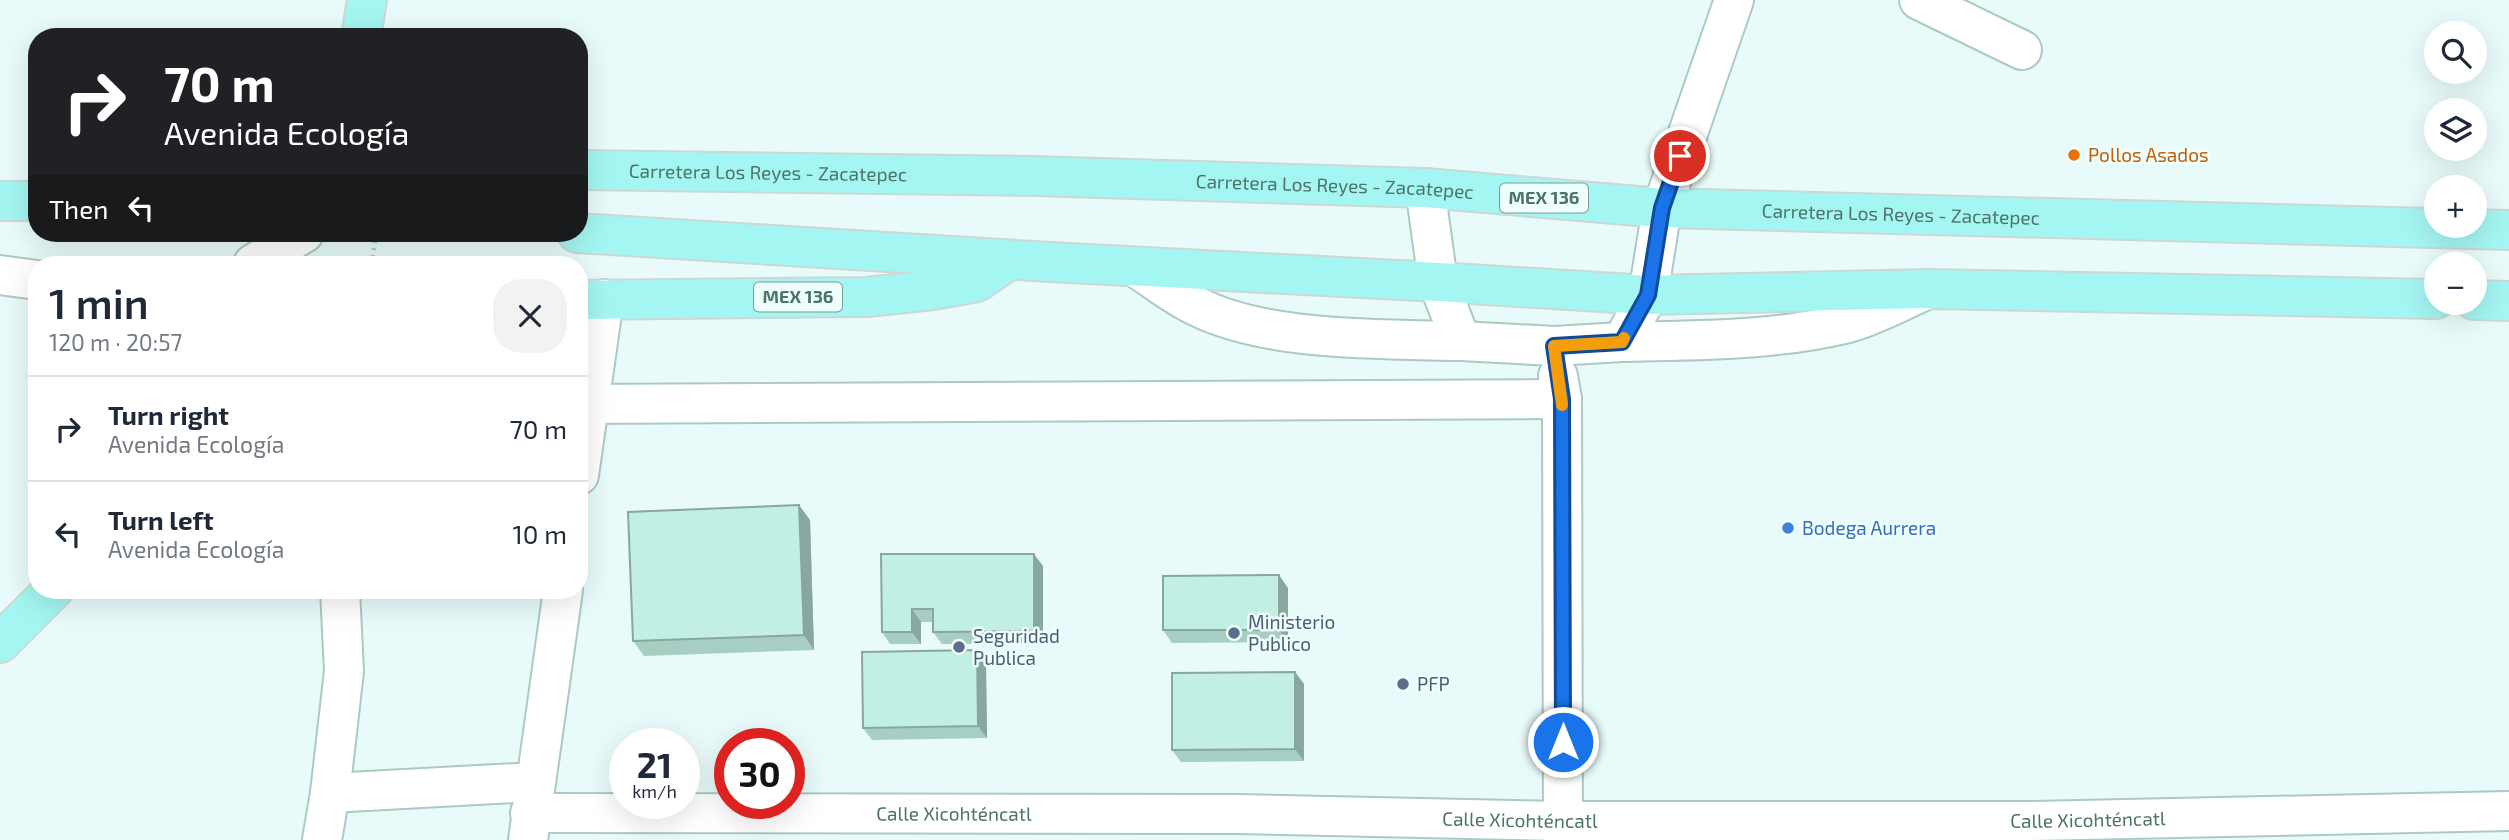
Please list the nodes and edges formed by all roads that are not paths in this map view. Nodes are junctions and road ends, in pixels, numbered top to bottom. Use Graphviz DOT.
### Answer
graph roads {
  1 [pos="367,0"];
  2 [pos="1734,0"];
  3 [pos="1919,0"];
  4 [pos="362,28"];
  5 [pos="2022,50"];
  6 [pos="588,170"];
  7 [pos="1425,188"];
  8 [pos="0,201"];
  9 [pos="28,201"];
  10 [pos="1662,208"];
  11 [pos="2509,230"];
  12 [pos="588,234"];
  13 [pos="289,242"];
  14 [pos="266,256"];
  15 [pos="1009,260"];
  16 [pos="1135,267"];
  17 [pos="0,275"];
  18 [pos="28,279"];
  19 [pos="1438,282"];
  20 [pos="1928,289"];
  21 [pos="1648,295"];
  22 [pos="2424,299"];
  23 [pos="592,300"];
  24 [pos="2487,300"];
  25 [pos="2509,301"];
  26 [pos="1461,341"];
  27 [pos="1622,342"];
  28 [pos="1554,346"];
  29 [pos="588,352"];
  30 [pos="1562,399"];
  31 [pos="588,403"];
  32 [pos="44,599"];
  33 [pos="340,599"];
  34 [pos="562,599"];
  35 [pos="0,643"];
  36 [pos="330,793"];
  37 [pos="531,811"];
  38 [pos="2509,811"];
  39 [pos="1563,830"];
  40 [pos="2031,831"];
  41 [pos="322,840"];
  1 -- 4 [label="main road"];
  2 -- 10 [label="street"];
  3 -- 5 [label="street"];
  6 -- 7 [label="main road, Carretera Los Reyes - Zacatepec / MEX 136"];
  7 -- 10 [label="main road, Carretera Los Reyes - Zacatepec / MEX 136"];
  7 -- 19 [label="street"];
  8 -- 9 [label="main road"];
  10 -- 11 [label="main road, Carretera Los Reyes - Zacatepec / MEX 136"];
  10 -- 21 [label="street"];
  12 -- 15 [label="main road"];
  13 -- 14 [label="street"];
  15 -- 16 [label="main road"];
  15 -- 23 [label="main road, MEX 136"];
  16 -- 19 [label="main road"];
  16 -- 26 [label="street"];
  17 -- 18 [label="street"];
  19 -- 21 [label="main road"];
  19 -- 26 [label="street"];
  20 -- 21 [label="main road"];
  20 -- 22 [label="main road"];
  20 -- 27 [label="street"];
  21 -- 27 [label="street"];
  23 -- 29 [label="street"];
  24 -- 25 [label="main road"];
  26 -- 28 [label="street"];
  27 -- 28 [label="street"];
  28 -- 30 [label="street"];
  30 -- 31 [label="street"];
  30 -- 39 [label="street"];
  32 -- 35 [label="main road"];
  33 -- 36 [label="street"];
  34 -- 37 [label="street"];
  36 -- 37 [label="street, Calle Xicohténcatl"];
  36 -- 41 [label="street"];
  37 -- 39 [label="street, Calle Xicohténcatl"];
  38 -- 40 [label="street, Calle Xicohténcatl"];
  39 -- 40 [label="street, Calle Xicohténcatl"];
}
